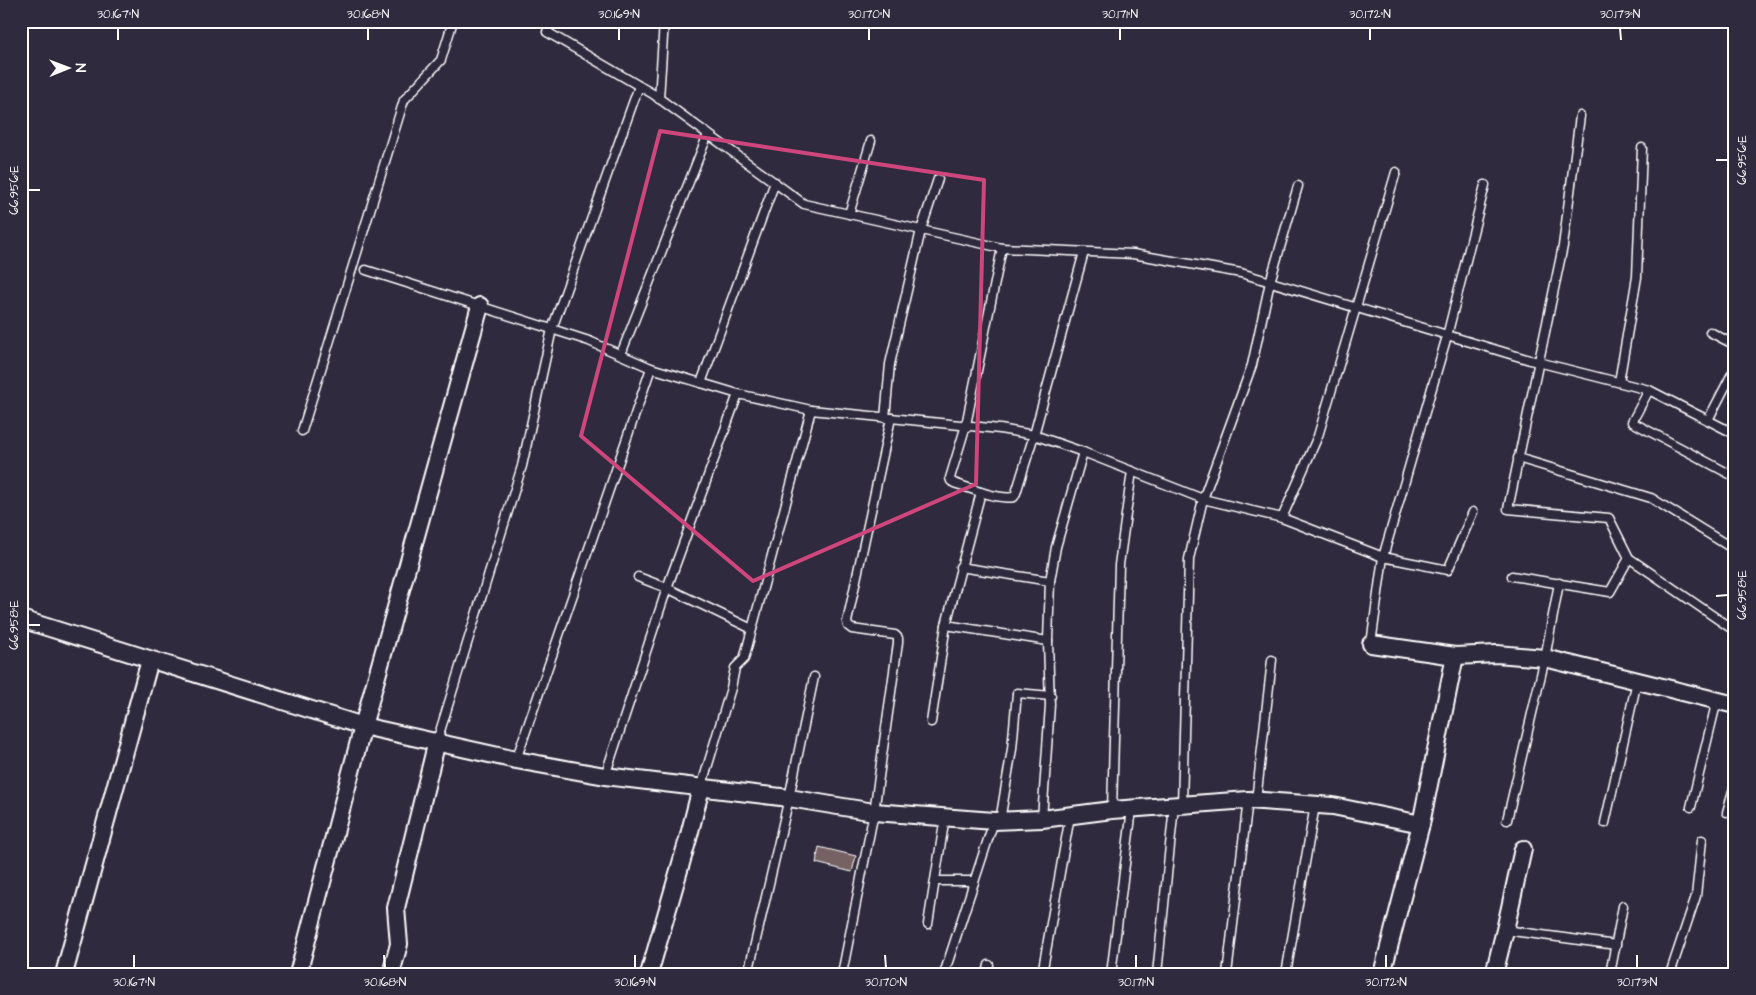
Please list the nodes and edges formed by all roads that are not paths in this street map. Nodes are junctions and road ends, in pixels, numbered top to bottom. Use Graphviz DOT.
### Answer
graph roads {
  1 [pos="453,21"];
  2 [pos="551,21"];
  3 [pos="664,21"];
  4 [pos="639,86"];
  5 [pos="660,99"];
  6 [pos="1580,116"];
  7 [pos="708,134"];
  8 [pos="871,141"];
  9 [pos="1642,148"];
  10 [pos="1396,172"];
  11 [pos="938,179"];
  12 [pos="775,182"];
  13 [pos="1485,185"];
  14 [pos="1298,186"];
  15 [pos="849,214"];
  16 [pos="921,230"];
  17 [pos="1002,248"];
  18 [pos="1084,252"];
  19 [pos="366,270"];
  20 [pos="1270,282"];
  21 [pos="480,306"];
  22 [pos="1356,309"];
  23 [pos="552,329"];
  24 [pos="1710,332"];
  25 [pos="1447,336"];
  26 [pos="1735,344"];
  27 [pos="621,354"];
  28 [pos="1538,362"];
  29 [pos="651,368"];
  30 [pos="1735,368"];
  31 [pos="1619,382"];
  32 [pos="701,383"];
  33 [pos="1649,390"];
  34 [pos="738,394"];
  35 [pos="811,410"];
  36 [pos="888,418"];
  37 [pos="1708,420"];
  38 [pos="966,425"];
  39 [pos="302,431"];
  40 [pos="1735,434"];
  41 [pos="1034,435"];
  42 [pos="1083,452"];
  43 [pos="1518,458"];
  44 [pos="1132,471"];
  45 [pos="1735,477"];
  46 [pos="981,492"];
  47 [pos="1203,499"];
  48 [pos="1473,512"];
  49 [pos="1282,518"];
  50 [pos="1735,550"];
  51 [pos="1383,557"];
  52 [pos="1629,558"];
  53 [pos="960,567"];
  54 [pos="1512,576"];
  55 [pos="638,577"];
  56 [pos="1050,581"];
  57 [pos="1560,583"];
  58 [pos="667,588"];
  59 [pos="21,620"];
  60 [pos="946,625"];
  61 [pos="752,630"];
  62 [pos="1735,630"];
  63 [pos="1048,642"];
  64 [pos="1371,644"];
  65 [pos="1455,656"];
  66 [pos="1545,658"];
  67 [pos="150,660"];
  68 [pos="1272,660"];
  69 [pos="814,677"];
  70 [pos="1637,681"];
  71 [pos="1051,696"];
  72 [pos="1717,700"];
  73 [pos="1735,705"];
  74 [pos="931,722"];
  75 [pos="363,726"];
  76 [pos="437,741"];
  77 [pos="516,760"];
  78 [pos="605,776"];
  79 [pos="1735,784"];
  80 [pos="701,788"];
  81 [pos="789,798"];
  82 [pos="1252,801"];
  83 [pos="1178,805"];
  84 [pos="1315,805"];
  85 [pos="1691,807"];
  86 [pos="1132,809"];
  87 [pos="1112,810"];
  88 [pos="874,812"];
  89 [pos="1727,812"];
  90 [pos="945,816"];
  91 [pos="1070,816"];
  92 [pos="1042,819"];
  93 [pos="1507,820"];
  94 [pos="997,821"];
  95 [pos="1605,823"];
  96 [pos="1421,824"];
  97 [pos="1702,840"];
  98 [pos="1522,849"];
  99 [pos="935,881"];
  100 [pos="974,882"];
  101 [pos="1623,906"];
  102 [pos="928,924"];
  103 [pos="1505,930"];
  104 [pos="1616,945"];
  105 [pos="989,965"];
  106 [pos="64,974"];
  107 [pos="298,974"];
  108 [pos="391,974"];
  109 [pos="649,974"];
  110 [pos="748,974"];
  111 [pos="842,974"];
  112 [pos="944,974"];
  113 [pos="987,974"];
  114 [pos="1042,974"];
  115 [pos="1111,974"];
  116 [pos="1157,974"];
  117 [pos="1227,974"];
  118 [pos="1286,974"];
  119 [pos="1382,974"];
  120 [pos="1494,974"];
  121 [pos="1610,974"];
  122 [pos="1670,974"];
  1 -- 39 [label="lane"];
  2 -- 4 [label="lane"];
  3 -- 5 [label="lane"];
  4 -- 5 [label="lane"];
  4 -- 23 [label="lane"];
  5 -- 7 [label="lane"];
  6 -- 28 [label="lane"];
  7 -- 12 [label="lane"];
  7 -- 27 [label="lane"];
  8 -- 15 [label="lane"];
  9 -- 31 [label="lane"];
  10 -- 22 [label="lane"];
  11 -- 16 [label="lane"];
  12 -- 15 [label="lane"];
  12 -- 32 [label="lane"];
  13 -- 25 [label="lane"];
  14 -- 20 [label="lane"];
  15 -- 16 [label="lane"];
  16 -- 17 [label="lane"];
  16 -- 36 [label="lane"];
  17 -- 18 [label="lane"];
  17 -- 38 [label="lane"];
  18 -- 20 [label="lane"];
  18 -- 41 [label="lane"];
  19 -- 21 [label="lane"];
  20 -- 22 [label="lane"];
  20 -- 47 [label="lane"];
  21 -- 23 [label="lane"];
  21 -- 75 [label="street"];
  22 -- 25 [label="lane"];
  22 -- 49 [label="lane"];
  23 -- 27 [label="lane"];
  23 -- 76 [label="lane"];
  24 -- 26 [label="lane"];
  25 -- 28 [label="lane"];
  25 -- 51 [label="lane"];
  27 -- 29 [label="lane"];
  28 -- 31 [label="lane"];
  28 -- 43 [label="lane"];
  29 -- 32 [label="lane"];
  29 -- 77 [label="lane"];
  30 -- 37 [label="lane"];
  31 -- 33 [label="lane"];
  32 -- 34 [label="lane"];
  33 -- 37 [label="lane"];
  33 -- 45 [label="lane"];
  34 -- 35 [label="lane"];
  34 -- 58 [label="lane"];
  35 -- 36 [label="lane"];
  35 -- 61 [label="lane"];
  36 -- 38 [label="lane"];
  36 -- 88 [label="lane"];
  37 -- 40 [label="lane"];
  38 -- 41 [label="lane"];
  38 -- 46 [label="lane"];
  41 -- 42 [label="lane"];
  41 -- 46 [label="lane"];
  42 -- 44 [label="lane"];
  42 -- 56 [label="lane"];
  43 -- 50 [label="lane"];
  43 -- 52 [label="lane"];
  44 -- 47 [label="lane"];
  44 -- 87 [label="lane"];
  46 -- 53 [label="lane"];
  47 -- 49 [label="lane"];
  47 -- 83 [label="lane"];
  48 -- 51 [label="lane"];
  49 -- 51 [label="lane"];
  51 -- 64 [label="lane"];
  52 -- 57 [label="lane"];
  52 -- 62 [label="lane"];
  53 -- 56 [label="lane"];
  53 -- 60 [label="lane"];
  54 -- 57 [label="lane"];
  55 -- 58 [label="lane"];
  56 -- 63 [label="lane"];
  57 -- 66 [label="lane"];
  58 -- 61 [label="lane"];
  58 -- 78 [label="lane"];
  59 -- 67 [label="street"];
  60 -- 63 [label="lane"];
  60 -- 74 [label="lane"];
  61 -- 80 [label="lane"];
  63 -- 71 [label="lane"];
  64 -- 65 [label="street"];
  65 -- 66 [label="street"];
  65 -- 96 [label="street"];
  66 -- 70 [label="street"];
  66 -- 93 [label="lane"];
  67 -- 75 [label="street"];
  67 -- 106 [label="street"];
  68 -- 82 [label="lane"];
  69 -- 81 [label="lane"];
  70 -- 72 [label="street"];
  70 -- 95 [label="lane"];
  71 -- 92 [label="lane"];
  71 -- 94 [label="lane"];
  72 -- 73 [label="street"];
  72 -- 85 [label="lane"];
  75 -- 76 [label="street"];
  75 -- 107 [label="street"];
  76 -- 77 [label="street"];
  76 -- 108 [label="street"];
  77 -- 78 [label="street"];
  78 -- 80 [label="street"];
  79 -- 89 [label="lane"];
  80 -- 81 [label="street"];
  80 -- 109 [label="street"];
  81 -- 88 [label="street"];
  81 -- 110 [label="lane"];
  82 -- 83 [label="street"];
  82 -- 84 [label="street"];
  82 -- 117 [label="lane"];
  83 -- 86 [label="street"];
  83 -- 116 [label="lane"];
  84 -- 96 [label="street"];
  84 -- 118 [label="lane"];
  86 -- 87 [label="street"];
  86 -- 115 [label="lane"];
  87 -- 91 [label="street"];
  88 -- 90 [label="street"];
  88 -- 111 [label="lane"];
  90 -- 94 [label="street"];
  90 -- 99 [label="lane"];
  91 -- 92 [label="street"];
  91 -- 114 [label="lane"];
  92 -- 94 [label="street"];
  94 -- 100 [label="lane"];
  96 -- 119 [label="street"];
  97 -- 122 [label="lane"];
  98 -- 103 [label="street"];
  99 -- 100 [label="lane"];
  99 -- 102 [label="lane"];
  100 -- 112 [label="lane"];
  101 -- 104 [label="lane"];
  103 -- 104 [label="lane"];
  103 -- 120 [label="street"];
  104 -- 121 [label="lane"];
  105 -- 113 [label="lane"];
}
